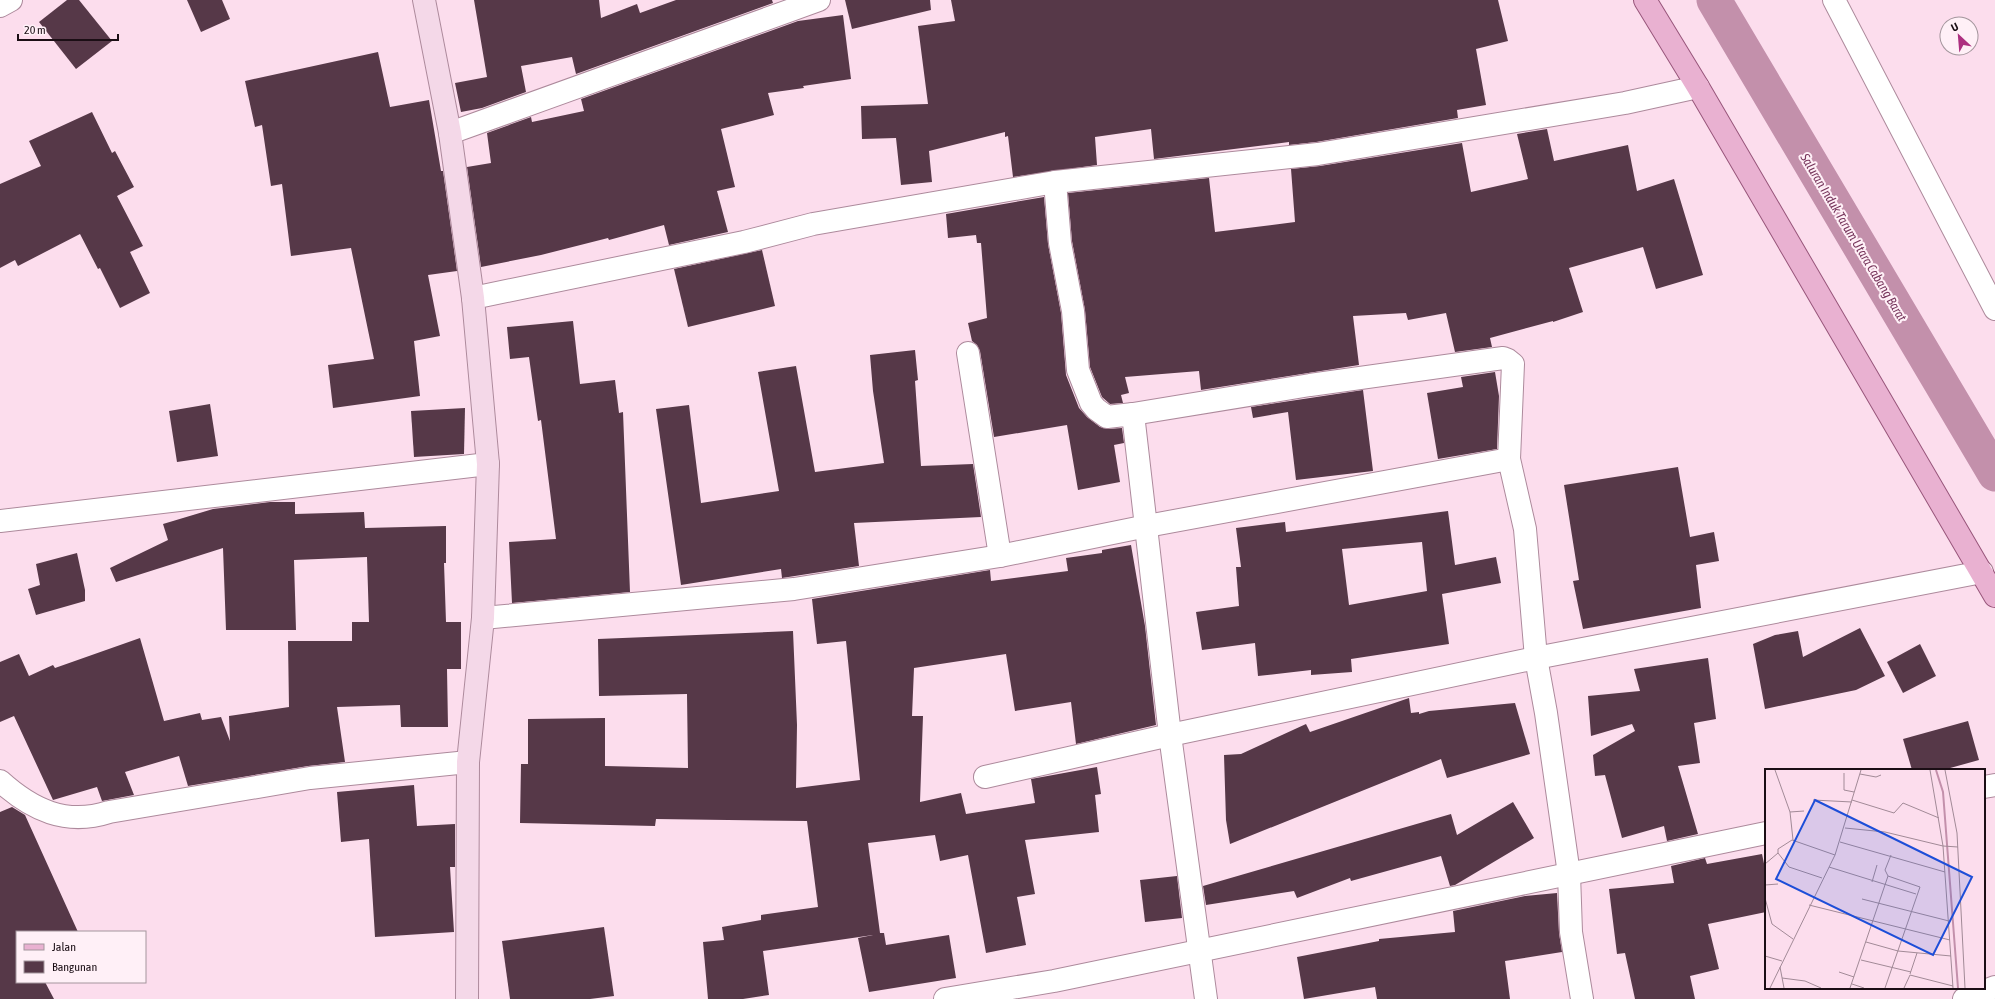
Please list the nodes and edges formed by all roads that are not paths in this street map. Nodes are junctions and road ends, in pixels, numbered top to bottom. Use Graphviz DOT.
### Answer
graph roads {
  1 [pos="11,0"];
  2 [pos="424,0"];
  3 [pos="819,0"];
  4 [pos="1645,0"];
  5 [pos="1834,0"];
  6 [pos="0,6"];
  7 [pos="1698,87"];
  8 [pos="450,133"];
  9 [pos="1054,182"];
  10 [pos="473,298"];
  11 [pos="1995,309"];
  12 [pos="968,353"];
  13 [pos="1133,414"];
  14 [pos="1510,459"];
  15 [pos="488,464"];
  16 [pos="0,521"];
  17 [pos="1147,526"];
  18 [pos="1000,556"];
  19 [pos="1982,572"];
  20 [pos="1995,596"];
  21 [pos="483,618"];
  22 [pos="1536,658"];
  23 [pos="1170,735"];
  24 [pos="468,762"];
  25 [pos="985,777"];
  26 [pos="0,781"];
  27 [pos="1995,785"];
  28 [pos="1985,787"];
  29 [pos="1765,833"];
  30 [pos="1569,874"];
  31 [pos="1198,950"];
  32 [pos="1995,987"];
  33 [pos="467,999"];
  34 [pos="945,999"];
  35 [pos="1206,999"];
  36 [pos="1582,999"];
  37 [pos="1964,999"];
  1 -- 6 [label="street"];
  2 -- 8 [label="street"];
  3 -- 8 [label="street"];
  4 -- 7 [label="main road"];
  5 -- 11 [label="street"];
  7 -- 9 [label="street"];
  7 -- 19 [label="main road"];
  8 -- 10 [label="street"];
  9 -- 10 [label="street"];
  9 -- 13 [label="street"];
  10 -- 15 [label="street"];
  12 -- 18 [label="street"];
  13 -- 14 [label="street"];
  13 -- 17 [label="street"];
  14 -- 17 [label="street"];
  14 -- 22 [label="street"];
  15 -- 16 [label="street"];
  15 -- 21 [label="street"];
  17 -- 18 [label="street"];
  17 -- 23 [label="street"];
  18 -- 21 [label="street"];
  19 -- 20 [label="main road"];
  19 -- 22 [label="street"];
  21 -- 24 [label="street"];
  22 -- 23 [label="street"];
  22 -- 30 [label="street"];
  23 -- 25 [label="street"];
  23 -- 31 [label="street"];
  24 -- 26 [label="street"];
  24 -- 33 [label="street"];
  27 -- 28 [label="street"];
  29 -- 30 [label="street"];
  30 -- 31 [label="street"];
  30 -- 36 [label="street"];
  31 -- 34 [label="street"];
  31 -- 35 [label="street"];
  32 -- 37 [label="street"];
}
